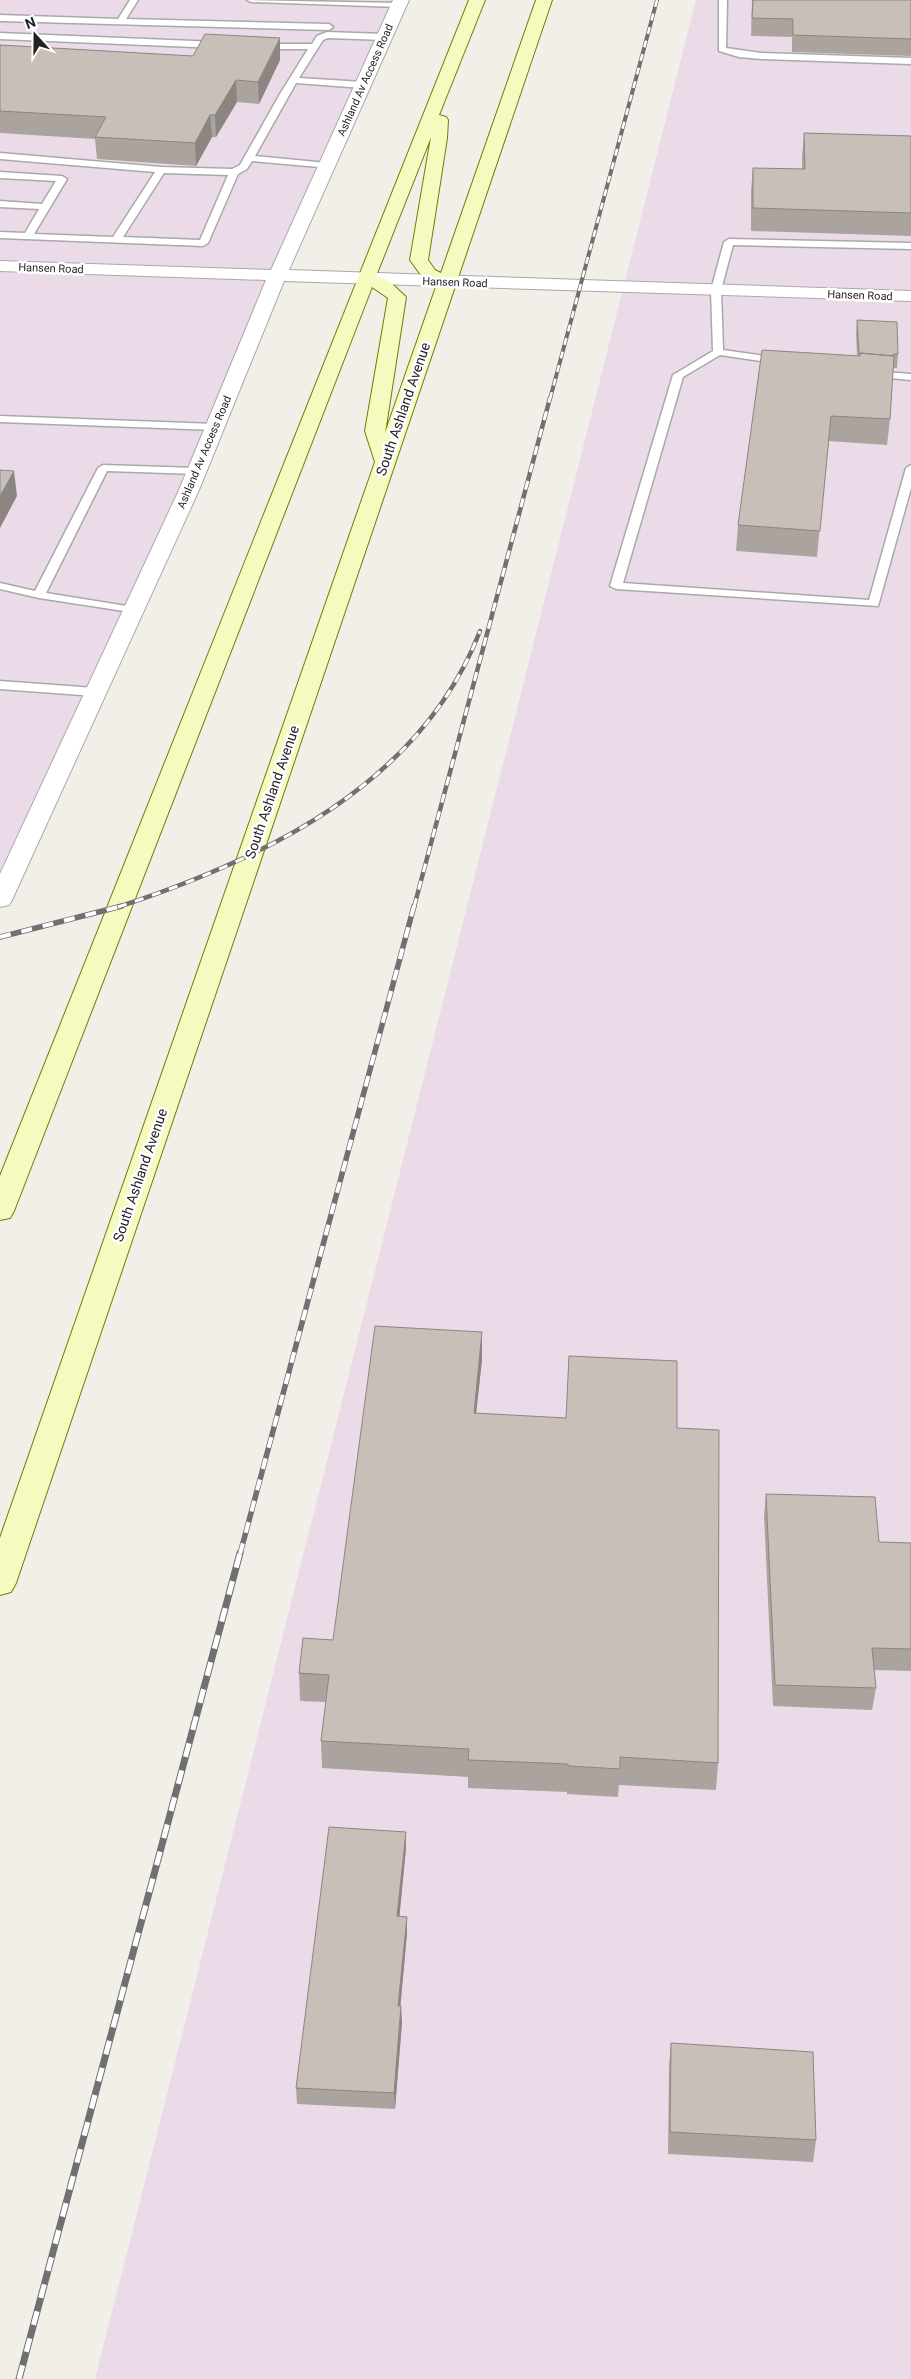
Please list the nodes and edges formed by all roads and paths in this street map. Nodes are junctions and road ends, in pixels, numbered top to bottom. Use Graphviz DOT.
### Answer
graph roads {
  1 [pos="134,0"];
  2 [pos="251,0"];
  3 [pos="477,0"];
  4 [pos="544,0"];
  5 [pos="723,0"];
  6 [pos="400,3"];
  7 [pos="0,18"];
  8 [pos="332,19"];
  9 [pos="121,21"];
  10 [pos="0,36"];
  11 [pos="194,37"];
  12 [pos="385,37"];
  13 [pos="229,46"];
  14 [pos="248,46"];
  15 [pos="314,47"];
  16 [pos="911,60"];
  17 [pos="293,80"];
  18 [pos="363,85"];
  19 [pos="440,97"];
  20 [pos="0,156"];
  21 [pos="249,158"];
  22 [pos="327,166"];
  23 [pos="161,170"];
  24 [pos="234,172"];
  25 [pos="0,175"];
  26 [pos="0,204"];
  27 [pos="46,207"];
  28 [pos="0,235"];
  29 [pos="28,236"];
  30 [pos="116,240"];
  31 [pos="911,246"];
  32 [pos="0,266"];
  33 [pos="277,276"];
  34 [pos="366,279"];
  35 [pos="447,282"];
  36 [pos="716,290"];
  37 [pos="911,296"];
  38 [pos="718,352"];
  39 [pos="795,363"];
  40 [pos="861,373"];
  41 [pos="911,377"];
  42 [pos="0,419"];
  43 [pos="215,426"];
  44 [pos="385,462"];
  45 [pos="911,468"];
  46 [pos="196,471"];
  47 [pos="0,586"];
  48 [pos="39,595"];
  49 [pos="133,610"];
  50 [pos="0,685"];
  51 [pos="95,692"];
  52 [pos="0,899"];
  53 [pos="0,1210"];
  54 [pos="0,1584"];
  1 -- 9 [label="lane"];
  2 -- 8 [label="lane"];
  3 -- 19 [label="main road"];
  4 -- 35 [label="main road, South Ashland Avenue"];
  5 -- 16 [label="lane"];
  6 -- 8 [label="lane"];
  6 -- 12 [label="street, Ashland Av Access Road"];
  7 -- 9 [label="lane"];
  8 -- 11 [label="lane"];
  8 -- 12 [label="lane"];
  8 -- 15 [label="lane"];
  9 -- 11 [label="lane"];
  10 -- 11 [label="lane"];
  11 -- 13 [label="lane"];
  12 -- 18 [label="street, Ashland Av Access Road"];
  14 -- 15 [label="lane"];
  15 -- 17 [label="lane"];
  17 -- 18 [label="lane"];
  17 -- 21 [label="lane"];
  18 -- 22 [label="street, Ashland Av Access Road"];
  19 -- 34 [label="main road"];
  19 -- 35 [label="main road"];
  20 -- 23 [label="lane"];
  21 -- 22 [label="lane"];
  21 -- 24 [label="lane"];
  22 -- 33 [label="street, Ashland Av Access Road"];
  23 -- 24 [label="lane"];
  23 -- 30 [label="lane"];
  24 -- 30 [label="lane"];
  25 -- 27 [label="lane"];
  26 -- 27 [label="lane"];
  27 -- 29 [label="lane"];
  28 -- 29 [label="lane"];
  29 -- 30 [label="lane"];
  31 -- 36 [label="lane"];
  32 -- 33 [label="street, Hansen Road"];
  33 -- 34 [label="street, Hansen Road"];
  33 -- 43 [label="street, Ashland Av Access Road"];
  34 -- 35 [label="street, Hansen Road"];
  34 -- 44 [label="main road"];
  34 -- 53 [label="main road"];
  35 -- 36 [label="street, Hansen Road"];
  35 -- 44 [label="main road, South Ashland Avenue"];
  36 -- 37 [label="street, Hansen Road"];
  36 -- 38 [label="lane"];
  38 -- 39 [label="lane"];
  38 -- 45 [label="lane"];
  40 -- 41 [label="lane"];
  42 -- 43 [label="lane"];
  43 -- 46 [label="street, Ashland Av Access Road"];
  44 -- 54 [label="main road, South Ashland Avenue"];
  46 -- 48 [label="lane"];
  46 -- 49 [label="street, Ashland Av Access Road"];
  47 -- 48 [label="lane"];
  48 -- 49 [label="lane"];
  49 -- 51 [label="street, Ashland Av Access Road"];
  50 -- 51 [label="lane"];
  51 -- 52 [label="street, Ashland Av Access Road"];
}
